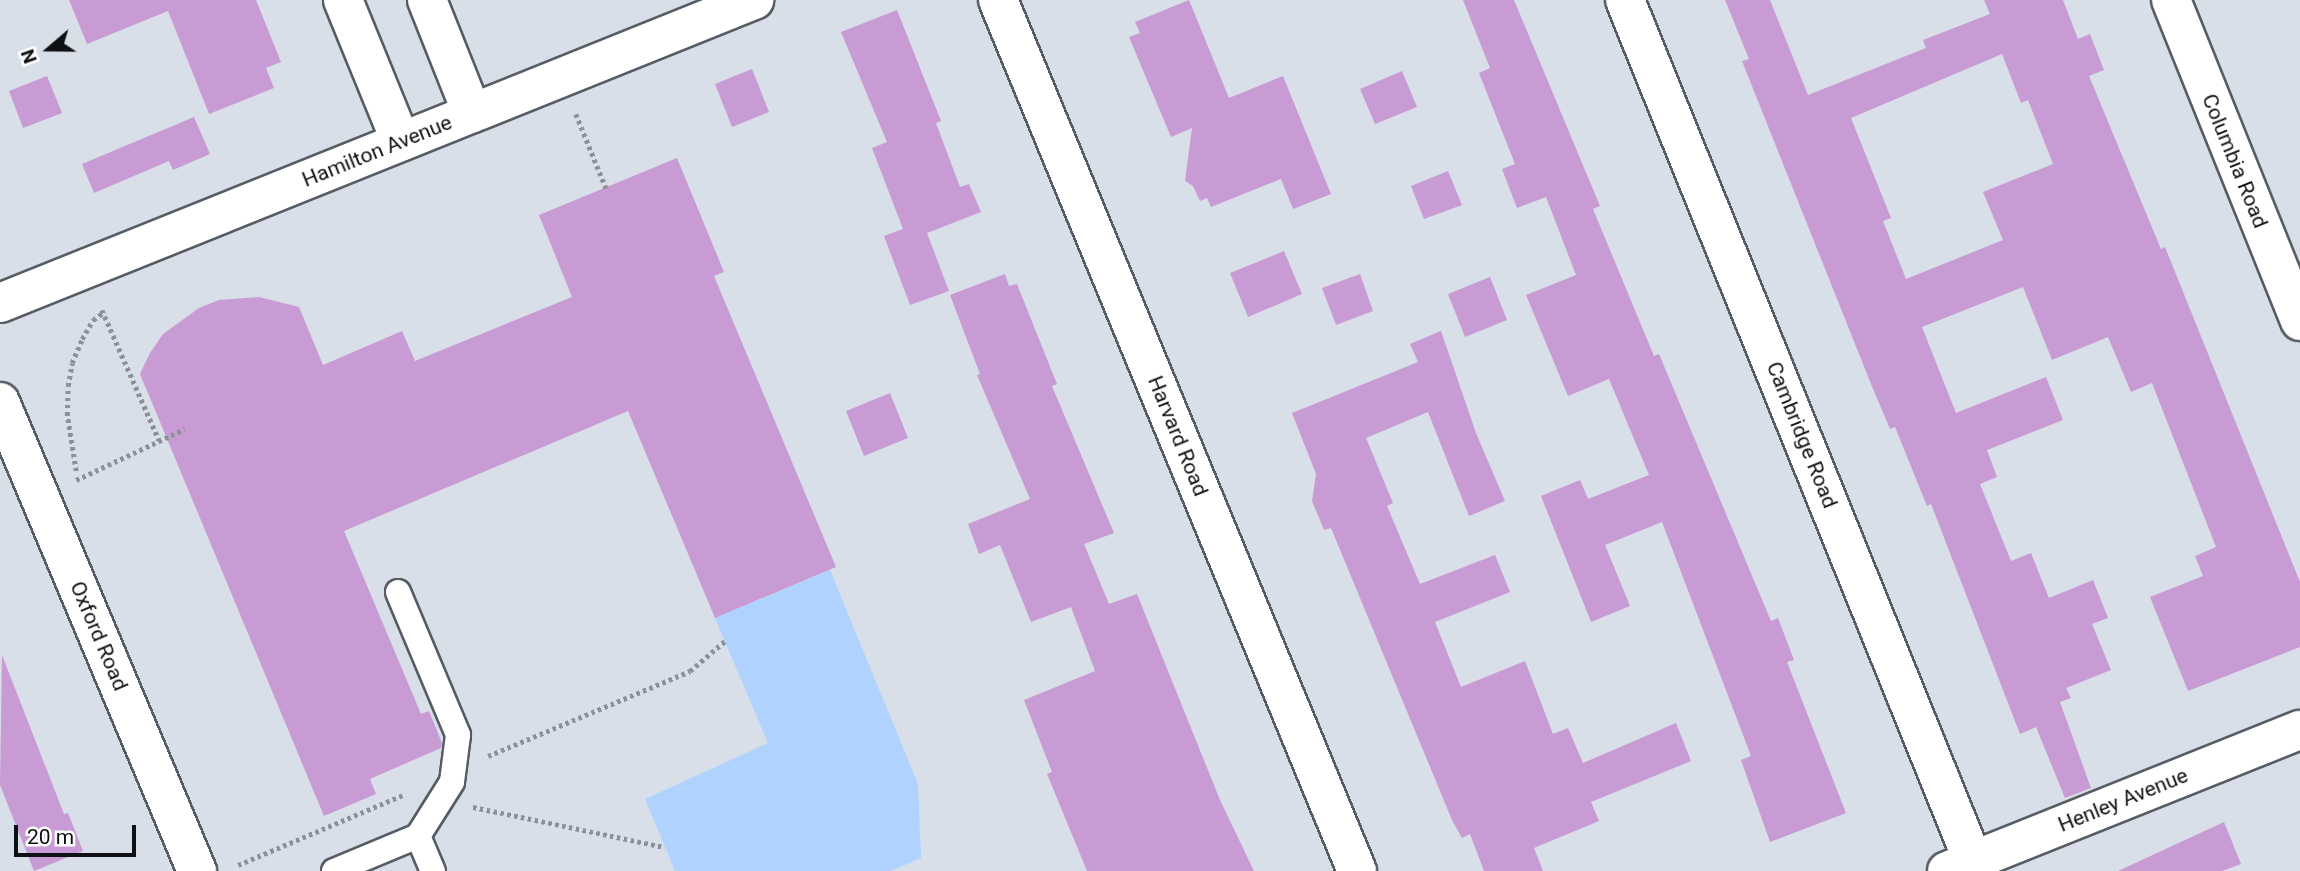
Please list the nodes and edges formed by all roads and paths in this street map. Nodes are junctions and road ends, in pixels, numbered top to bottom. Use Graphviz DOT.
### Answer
graph roads {
  1 [pos="343,0"];
  2 [pos="427,0"];
  3 [pos="754,0"];
  4 [pos="998,0"];
  5 [pos="1625,0"];
  6 [pos="2171,0"];
  7 [pos="561,77"];
  8 [pos="472,113"];
  9 [pos="401,142"];
  10 [pos="606,188"];
  11 [pos="0,303"];
  12 [pos="98,307"];
  13 [pos="104,312"];
  14 [pos="2300,321"];
  15 [pos="0,402"];
  16 [pos="185,429"];
  17 [pos="159,440"];
  18 [pos="77,480"];
  19 [pos="40,496"];
  20 [pos="398,592"];
  21 [pos="725,641"];
  22 [pos="2300,730"];
  23 [pos="454,771"];
  24 [pos="418,836"];
  25 [pos="1966,868"];
  26 [pos="197,871"];
  27 [pos="334,871"];
  28 [pos="433,871"];
  29 [pos="1357,871"];
  1 -- 9 [label="street"];
  2 -- 8 [label="street"];
  3 -- 7 [label="street, Hamilton Avenue"];
  4 -- 29 [label="street, Harvard Road"];
  5 -- 25 [label="street, Cambridge Road"];
  6 -- 14 [label="street, Columbia Road"];
  7 -- 8 [label="street, Hamilton Avenue"];
  7 -- 10 [label="path"];
  8 -- 9 [label="street, Hamilton Avenue"];
  9 -- 11 [label="street, Hamilton Avenue"];
  12 -- 13 [label="path"];
  13 -- 17 [label="path"];
  13 -- 18 [label="path"];
  15 -- 19 [label="street, Oxford Road"];
  16 -- 17 [label="path"];
  17 -- 18 [label="path"];
  18 -- 19 [label="path"];
  19 -- 26 [label="street, Oxford Road"];
  20 -- 23 [label="lane"];
  21 -- 23 [label="path"];
  22 -- 25 [label="street, Henley Avenue"];
  23 -- 24 [label="lane"];
  24 -- 27 [label="lane"];
  24 -- 28 [label="lane"];
}
